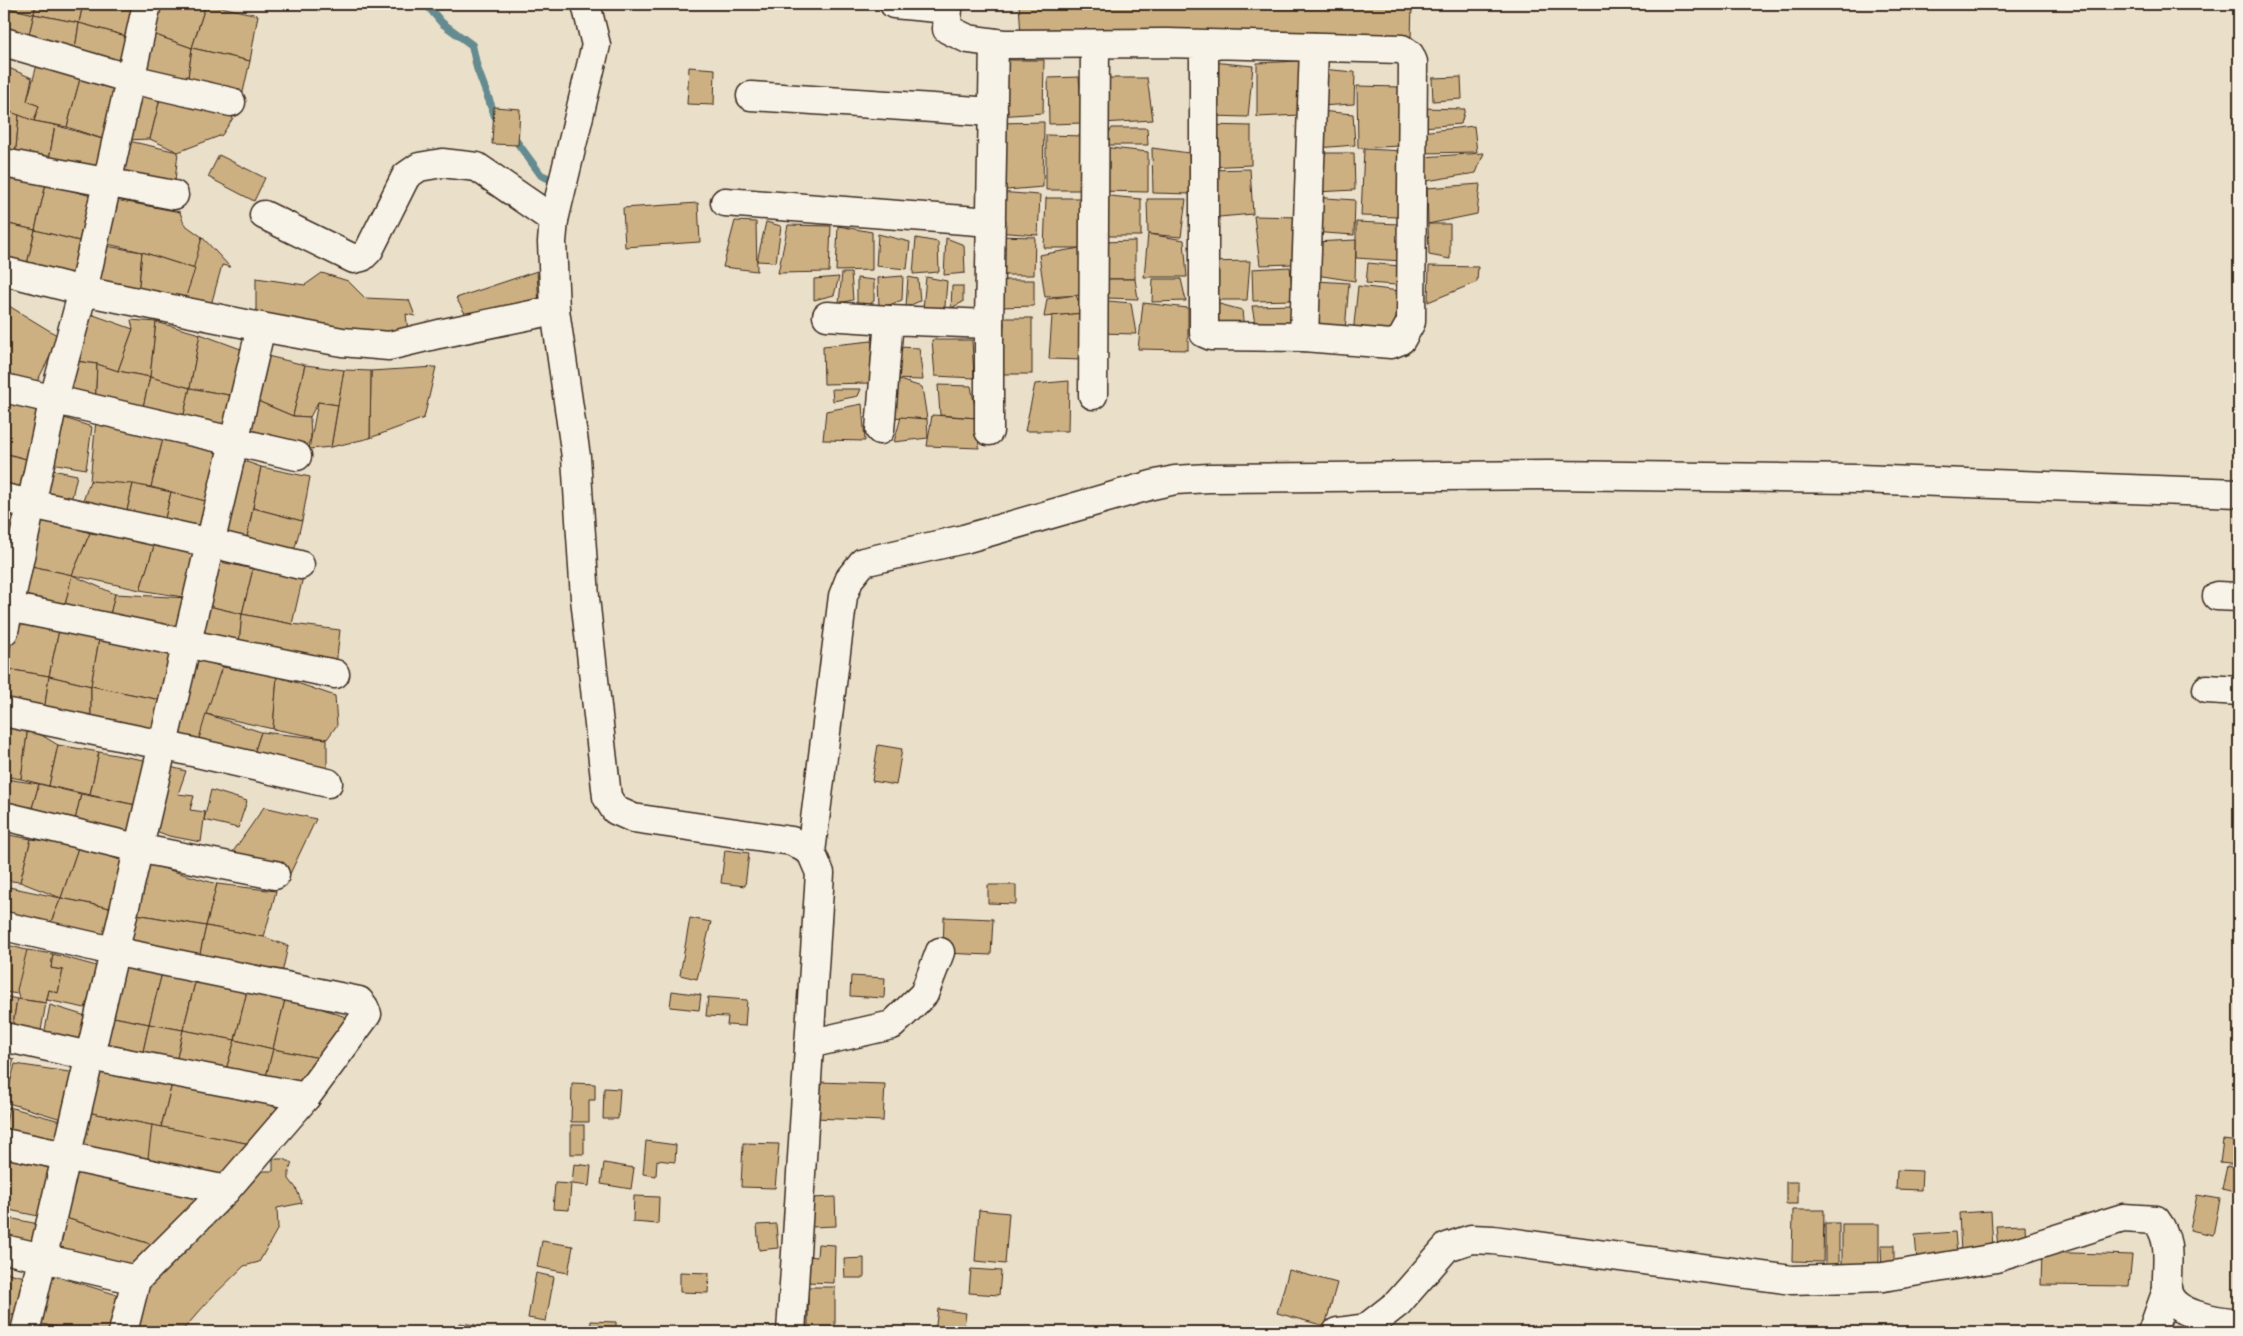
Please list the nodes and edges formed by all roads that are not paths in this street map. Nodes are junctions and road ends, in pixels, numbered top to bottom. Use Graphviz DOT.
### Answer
graph roads {
  1 [pos="148,4"];
  2 [pos="565,4"];
  3 [pos="586,4"];
  4 [pos="894,4"];
  5 [pos="948,6"];
  6 [pos="593,31"];
  7 [pos="4,42"];
  8 [pos="994,43"];
  9 [pos="1095,44"];
  10 [pos="1204,44"];
  11 [pos="1314,47"];
  12 [pos="131,79"];
  13 [pos="751,96"];
  14 [pos="231,102"];
  15 [pos="993,112"];
  16 [pos="4,163"];
  17 [pos="107,184"];
  18 [pos="174,195"];
  19 [pos="725,202"];
  20 [pos="264,215"];
  21 [pos="554,220"];
  22 [pos="991,222"];
  23 [pos="4,271"];
  24 [pos="83,291"];
  25 [pos="555,310"];
  26 [pos="827,316"];
  27 [pos="889,320"];
  28 [pos="989,324"];
  29 [pos="261,327"];
  30 [pos="1304,337"];
  31 [pos="4,388"];
  32 [pos="1094,395"];
  33 [pos="54,398"];
  34 [pos="880,430"];
  35 [pos="989,431"];
  36 [pos="233,442"];
  37 [pos="297,456"];
  38 [pos="2239,493"];
  39 [pos="4,498"];
  40 [pos="32,504"];
  41 [pos="211,543"];
  42 [pos="300,565"];
  43 [pos="6,615"];
  44 [pos="186,643"];
  45 [pos="335,674"];
  46 [pos="2207,689"];
  47 [pos="2239,691"];
  48 [pos="4,712"];
  49 [pos="162,745"];
  50 [pos="328,784"];
  51 [pos="4,816"];
  52 [pos="138,848"];
  53 [pos="811,852"];
  54 [pos="275,875"];
  55 [pos="4,926"];
  56 [pos="113,951"];
  57 [pos="940,952"];
  58 [pos="4,1037"];
  59 [pos="809,1044"];
  60 [pos="89,1056"];
  61 [pos="306,1097"];
  62 [pos="4,1143"];
  63 [pos="66,1156"];
  64 [pos="226,1190"];
  65 [pos="4,1249"];
  66 [pos="42,1257"];
  67 [pos="136,1280"];
  68 [pos="2167,1290"];
  69 [pos="2239,1323"];
  70 [pos="25,1332"];
  71 [pos="123,1332"];
  72 [pos="791,1332"];
  73 [pos="1337,1332"];
  74 [pos="2152,1332"];
  1 -- 12 [label="street"];
  2 -- 6 [label="street"];
  3 -- 6 [label="street"];
  4 -- 5 [label="street"];
  5 -- 8 [label="street"];
  6 -- 21 [label="street"];
  7 -- 12 [label="street"];
  8 -- 9 [label="street"];
  8 -- 15 [label="street"];
  9 -- 10 [label="street"];
  9 -- 32 [label="street"];
  10 -- 11 [label="street"];
  10 -- 30 [label="street"];
  11 -- 30 [label="street"];
  11 -- 30 [label="street"];
  12 -- 14 [label="street"];
  12 -- 17 [label="street"];
  13 -- 15 [label="street"];
  15 -- 22 [label="street"];
  16 -- 17 [label="street"];
  17 -- 18 [label="street"];
  17 -- 24 [label="street"];
  19 -- 22 [label="street"];
  20 -- 21 [label="street"];
  21 -- 25 [label="street"];
  22 -- 28 [label="street"];
  23 -- 24 [label="street"];
  24 -- 29 [label="street"];
  24 -- 33 [label="street"];
  25 -- 29 [label="street"];
  25 -- 53 [label="street"];
  26 -- 27 [label="street"];
  27 -- 28 [label="street"];
  27 -- 34 [label="street"];
  28 -- 35 [label="street"];
  29 -- 36 [label="street"];
  31 -- 33 [label="street"];
  33 -- 36 [label="street"];
  33 -- 40 [label="street"];
  36 -- 37 [label="street"];
  36 -- 41 [label="street"];
  38 -- 53 [label="street"];
  39 -- 40 [label="street"];
  40 -- 41 [label="street"];
  40 -- 43 [label="street"];
  41 -- 42 [label="street"];
  41 -- 44 [label="street"];
  43 -- 44 [label="street"];
  44 -- 45 [label="street"];
  44 -- 49 [label="street"];
  46 -- 47 [label="street"];
  48 -- 49 [label="street"];
  49 -- 50 [label="street"];
  49 -- 52 [label="street"];
  51 -- 52 [label="street"];
  52 -- 54 [label="street"];
  52 -- 56 [label="street"];
  53 -- 59 [label="street"];
  55 -- 56 [label="street"];
  56 -- 60 [label="street"];
  56 -- 61 [label="street"];
  57 -- 59 [label="street"];
  58 -- 60 [label="street"];
  59 -- 72 [label="street"];
  60 -- 61 [label="street"];
  60 -- 63 [label="street"];
  61 -- 64 [label="street"];
  62 -- 63 [label="street"];
  63 -- 64 [label="street"];
  63 -- 66 [label="street"];
  64 -- 67 [label="street"];
  65 -- 66 [label="street"];
  66 -- 67 [label="street"];
  66 -- 70 [label="street"];
  67 -- 71 [label="street"];
  68 -- 69 [label="street"];
  68 -- 73 [label="street"];
  68 -- 74 [label="street"];
}
